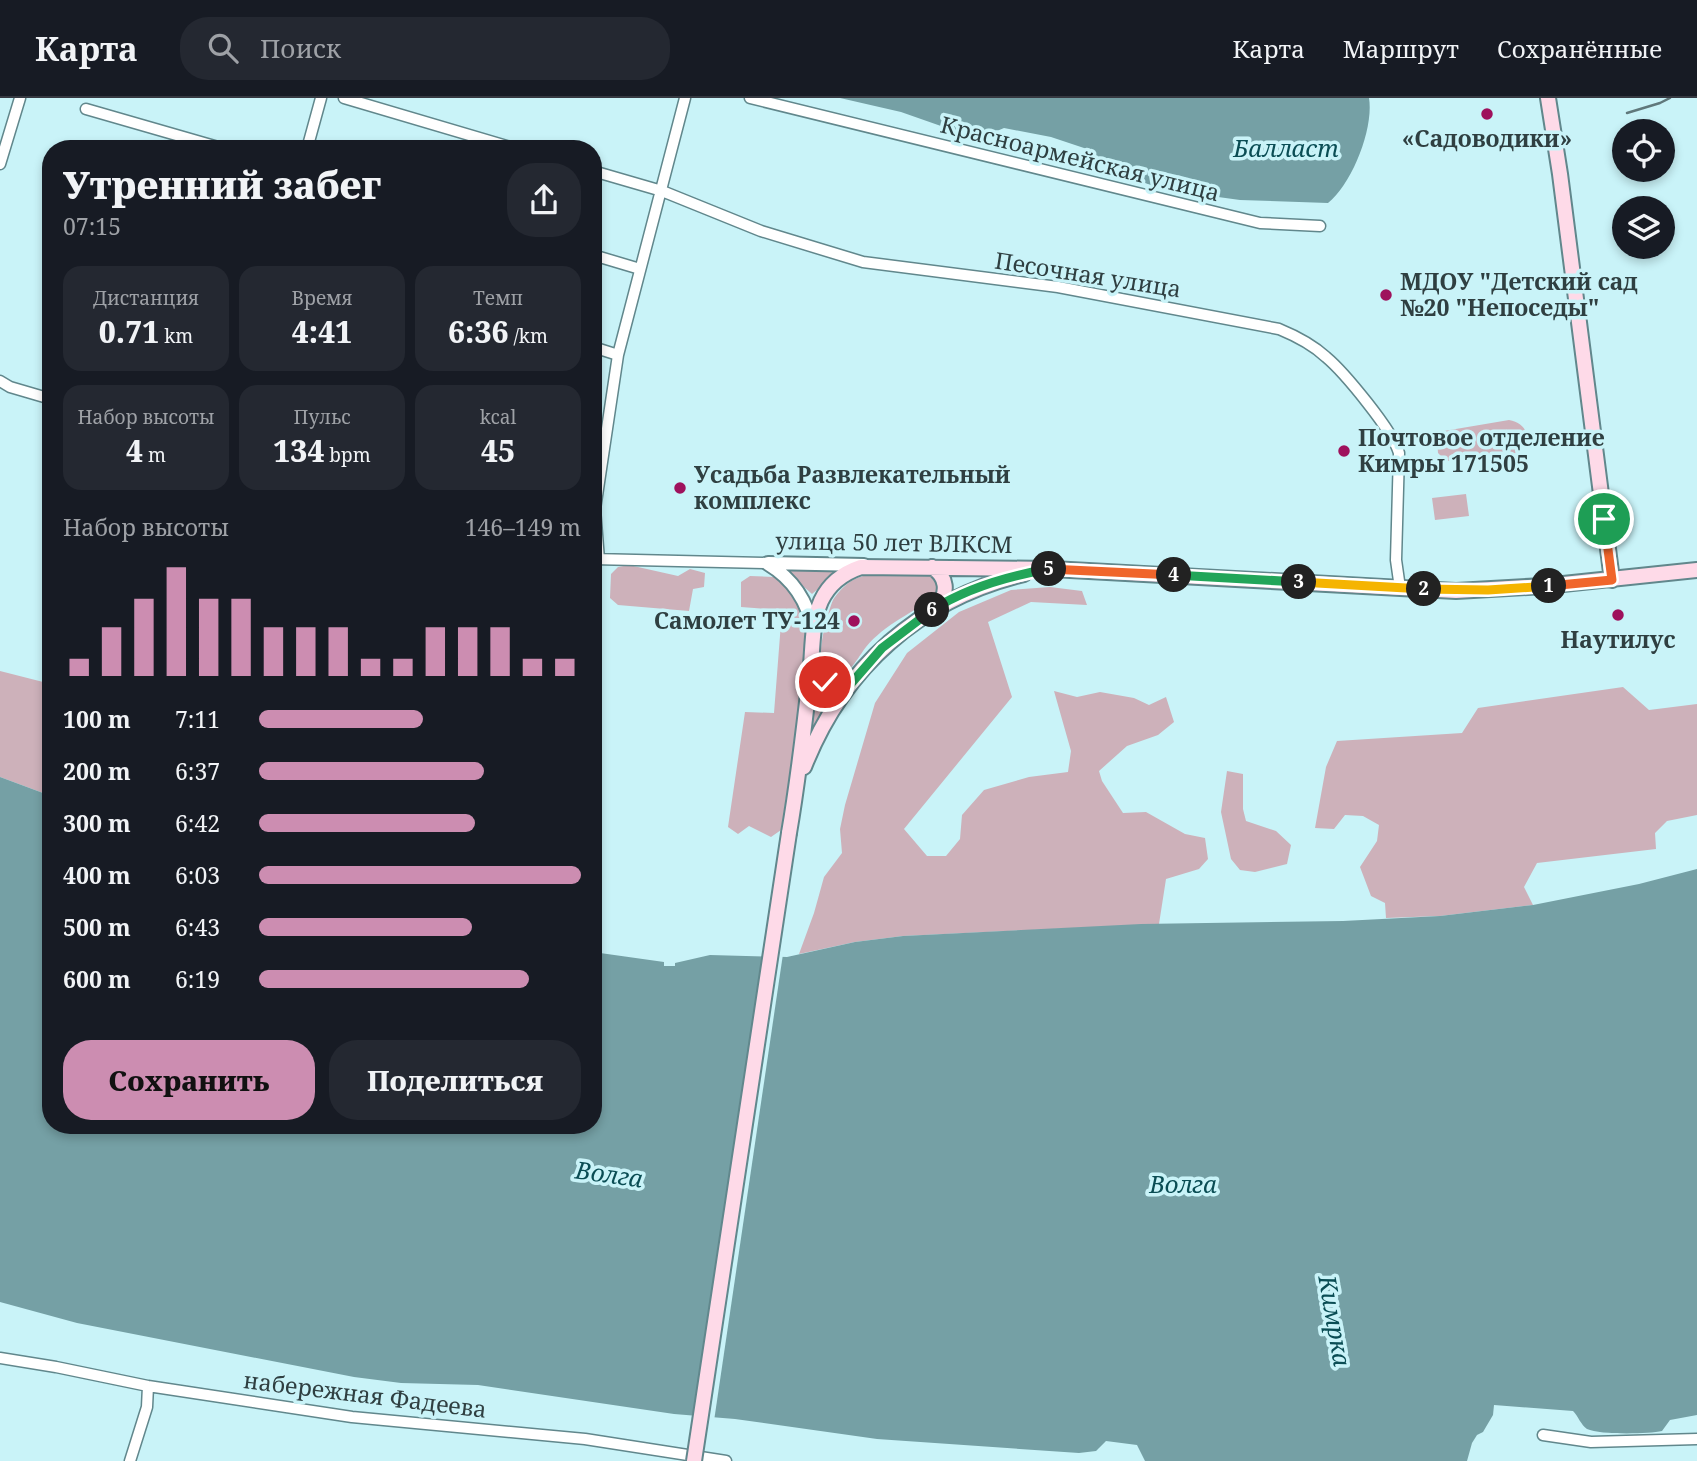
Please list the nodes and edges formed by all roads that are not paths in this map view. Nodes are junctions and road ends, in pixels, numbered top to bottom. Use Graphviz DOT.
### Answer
graph roads {
  1 [pos="20,98"];
  2 [pos="321,98"];
  3 [pos="344,98"];
  4 [pos="685,98"];
  5 [pos="750,98"];
  6 [pos="1548,98"];
  7 [pos="86,108"];
  8 [pos="194,140"];
  9 [pos="309,140"];
  10 [pos="486,140"];
  11 [pos="0,164"];
  12 [pos="602,174"];
  13 [pos="662,191"];
  14 [pos="1320,226"];
  15 [pos="602,258"];
  16 [pos="640,269"];
  17 [pos="602,350"];
  18 [pos="618,355"];
  19 [pos="0,381"];
  20 [pos="42,396"];
  21 [pos="602,423"];
  22 [pos="602,559"];
  23 [pos="768,564"];
  24 [pos="868,565"];
  25 [pos="932,567"];
  26 [pos="1052,569"];
  27 [pos="1697,570"];
  28 [pos="1612,580"];
  29 [pos="1400,588"];
  30 [pos="937,607"];
  31 [pos="813,636"];
  32 [pos="811,664"];
  33 [pos="848,687"];
  34 [pos="797,788"];
  35 [pos="0,1358"];
  36 [pos="148,1386"];
  37 [pos="1543,1435"];
  38 [pos="1697,1439"];
  39 [pos="672,1457"];
  40 [pos="130,1461"];
  41 [pos="694,1461"];
  42 [pos="725,1461"];
  1 -- 11 [label="street"];
  2 -- 9 [label="street"];
  3 -- 10 [label="street"];
  4 -- 13 [label="street"];
  5 -- 14 [label="street, Красноармейская улица"];
  6 -- 28 [label="main road"];
  7 -- 8 [label="street"];
  12 -- 13 [label="street, Песочная улица"];
  13 -- 16 [label="street"];
  13 -- 29 [label="street, Песочная улица"];
  15 -- 16 [label="street"];
  16 -- 18 [label="street"];
  17 -- 18 [label="street"];
  18 -- 21 [label="street"];
  19 -- 20 [label="street"];
  22 -- 23 [label="street, улица 50 лет ВЛКСМ"];
  23 -- 24 [label="street, улица 50 лет ВЛКСМ"];
  23 -- 31 [label="street"];
  24 -- 25 [label="main road, улица 50 лет ВЛКСМ"];
  24 -- 31 [label="main road"];
  25 -- 26 [label="main road, улица 50 лет ВЛКСМ"];
  25 -- 30 [label="main road"];
  26 -- 29 [label="main road, улица 50 лет ВЛКСМ"];
  26 -- 30 [label="main road"];
  27 -- 28 [label="main road, улица 50 лет ВЛКСМ"];
  28 -- 29 [label="main road, улица 50 лет ВЛКСМ"];
  30 -- 33 [label="main road"];
  31 -- 32 [label="main road"];
  32 -- 33 [label="main road"];
  32 -- 34 [label="main road"];
  33 -- 34 [label="main road"];
  34 -- 41 [label="main road, bridge"];
  35 -- 36 [label="street, набережная Фадеева"];
  36 -- 39 [label="street, набережная Фадеева"];
  36 -- 40 [label="street"];
  37 -- 38 [label="street"];
  39 -- 42 [label="street, набережная Фадеева"];
}
